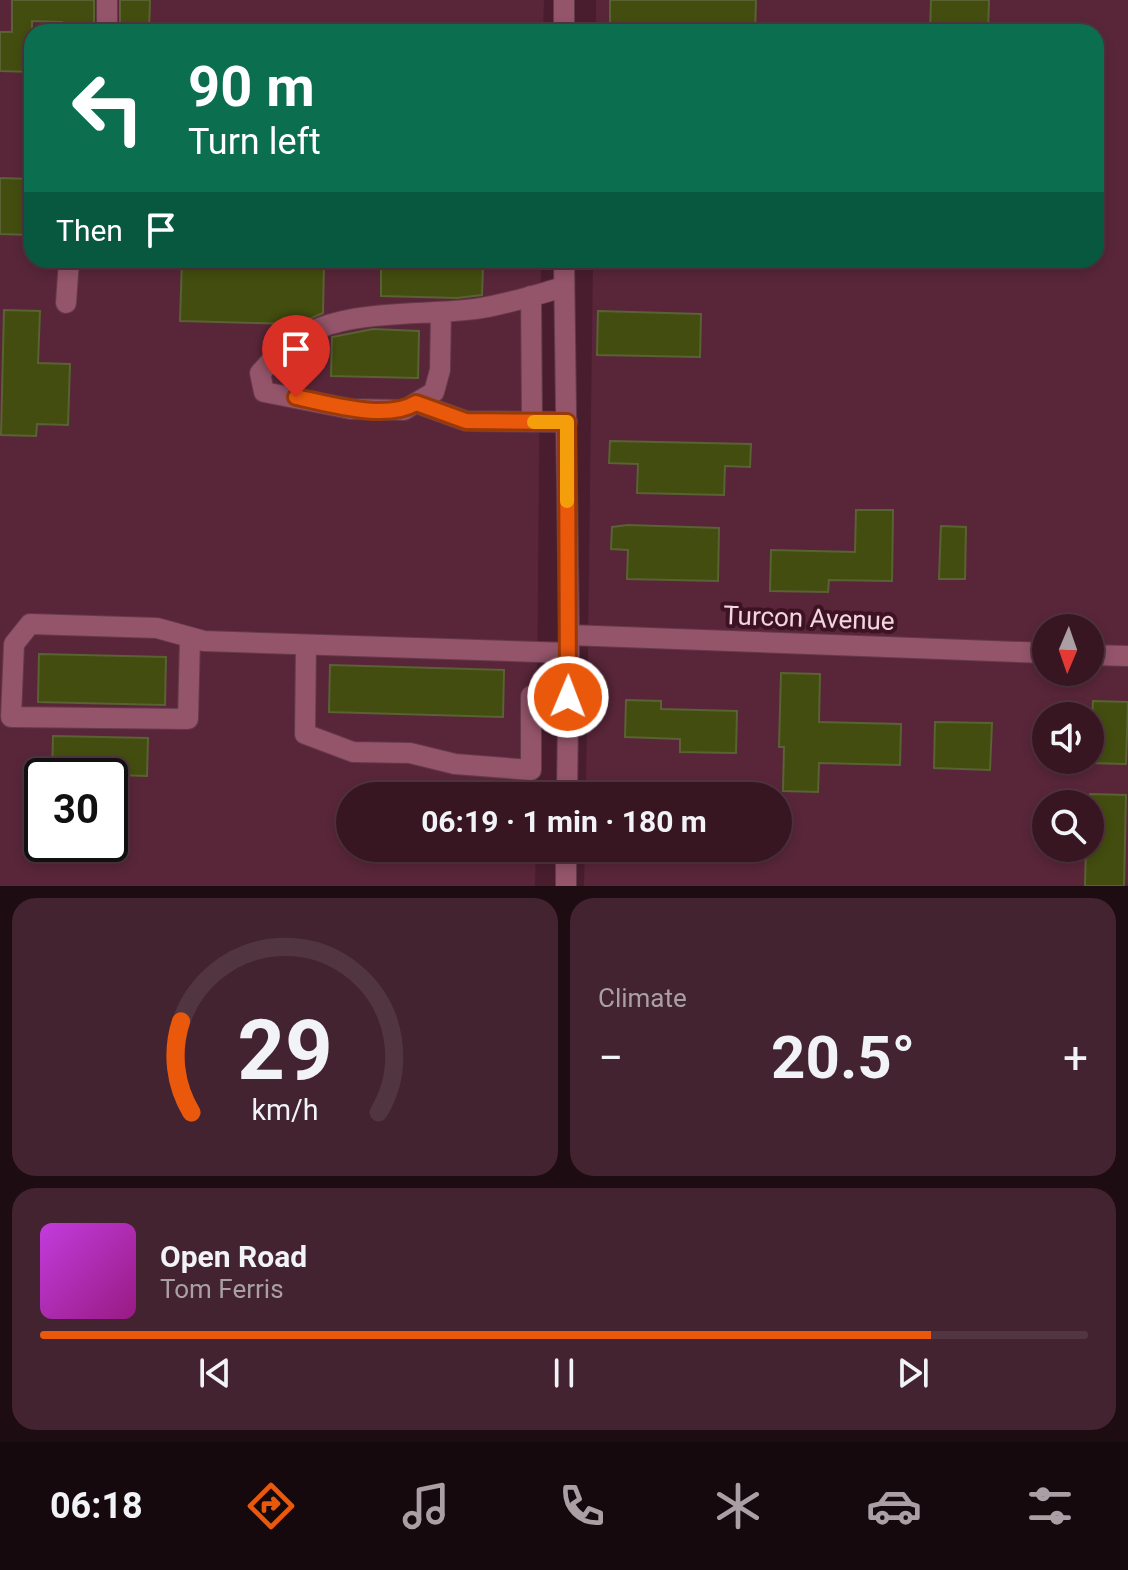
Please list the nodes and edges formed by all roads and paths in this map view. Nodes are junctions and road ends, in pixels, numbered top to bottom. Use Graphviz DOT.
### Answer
graph roads {
  1 [pos="107,0"];
  2 [pos="564,0"];
  3 [pos="107,24"];
  4 [pos="564,24"];
  5 [pos="68,268"];
  6 [pos="564,268"];
  7 [pos="564,287"];
  8 [pos="531,296"];
  9 [pos="66,303"];
  10 [pos="441,312"];
  11 [pos="532,391"];
  12 [pos="566,391"];
  13 [pos="416,403"];
  14 [pos="532,422"];
  15 [pos="567,422"];
  16 [pos="190,638"];
  17 [pos="569,644"];
  18 [pos="306,645"];
  19 [pos="1032,653"];
  20 [pos="1104,655"];
  21 [pos="1128,656"];
  22 [pos="568,697"];
  23 [pos="531,770"];
  24 [pos="567,770"];
  25 [pos="567,782"];
  26 [pos="566,862"];
  27 [pos="566,886"];
  1 -- 3 [label="street"];
  2 -- 4 [label="street"];
  5 -- 9 [label="street"];
  6 -- 7 [label="street"];
  7 -- 8 [label="street"];
  7 -- 12 [label="street"];
  8 -- 10 [label="street"];
  8 -- 11 [label="street"];
  10 -- 13 [label="street"];
  10 -- 13 [label="street"];
  11 -- 12 [label="street"];
  11 -- 14 [label="street"];
  12 -- 15 [label="street"];
  13 -- 14 [label="street"];
  14 -- 15 [label="street"];
  15 -- 17 [label="street"];
  16 -- 16 [label="street, Turcon Avenue"];
  16 -- 18 [label="street, Turcon Avenue"];
  17 -- 18 [label="street, Turcon Avenue"];
  17 -- 19 [label="street, Turcon Avenue"];
  17 -- 22 [label="street"];
  18 -- 23 [label="street"];
  20 -- 21 [label="street"];
  22 -- 23 [label="street"];
  22 -- 24 [label="street"];
  23 -- 24 [label="street"];
  24 -- 25 [label="street"];
  26 -- 27 [label="street"];
}
